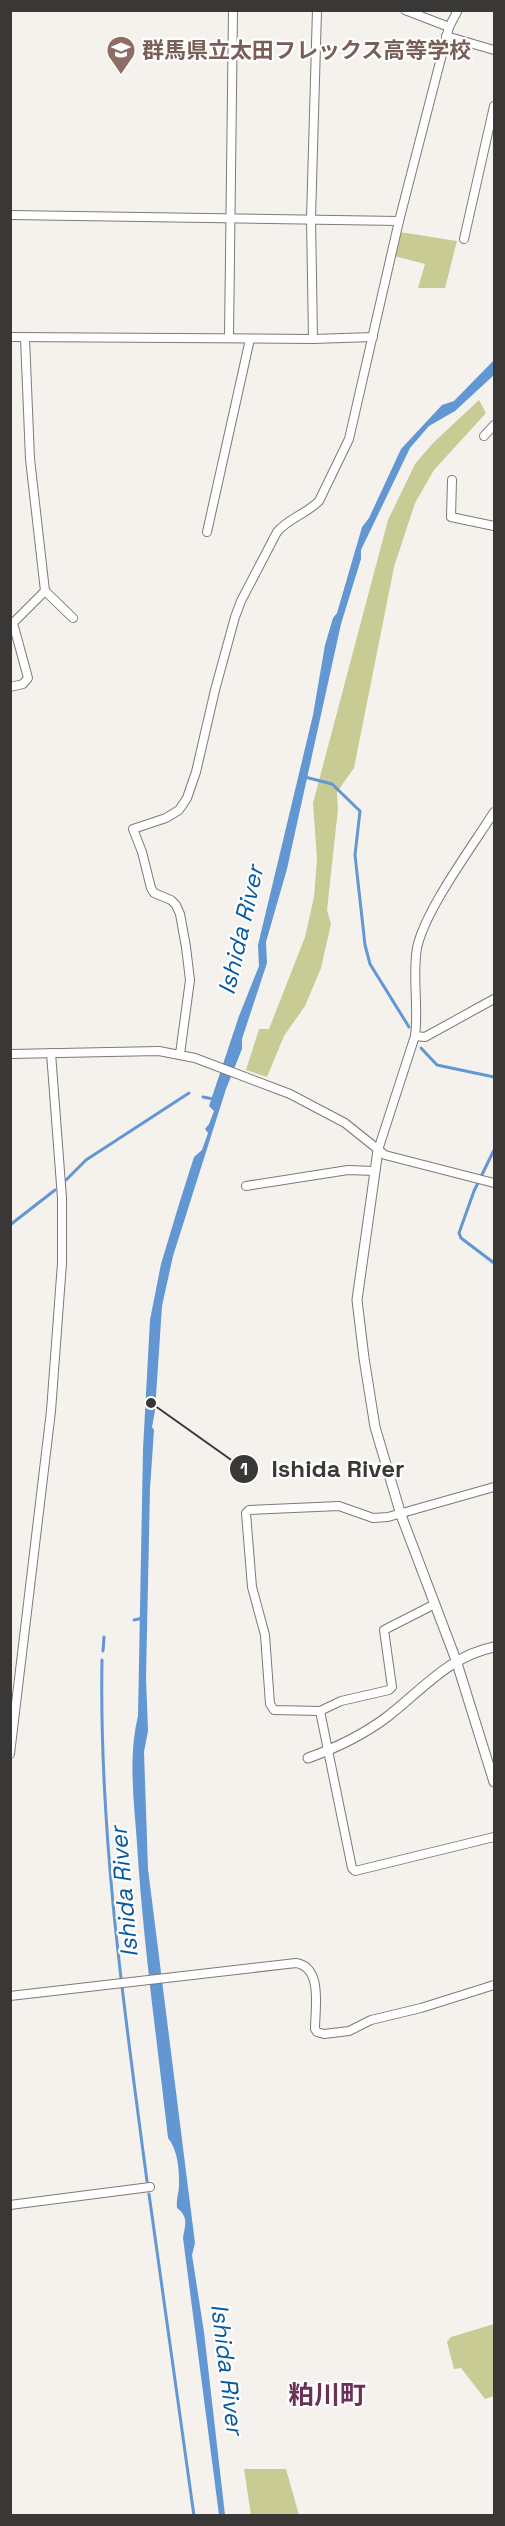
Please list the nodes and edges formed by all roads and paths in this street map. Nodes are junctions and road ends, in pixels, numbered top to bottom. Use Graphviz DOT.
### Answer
graph roads {
  1 [pos="233,10"];
  2 [pos="317,10"];
  3 [pos="405,10"];
  4 [pos="458,10"];
  5 [pos="449,27"];
  6 [pos="446,36"];
  7 [pos="495,51"];
  8 [pos="495,106"];
  9 [pos="10,215"];
  10 [pos="231,218"];
  11 [pos="311,218"];
  12 [pos="399,221"];
  13 [pos="464,239"];
  14 [pos="373,337"];
  15 [pos="10,338"];
  16 [pos="25,338"];
  17 [pos="229,338"];
  18 [pos="250,339"];
  19 [pos="313,339"];
  20 [pos="495,425"];
  21 [pos="484,436"];
  22 [pos="452,480"];
  23 [pos="495,526"];
  24 [pos="207,532"];
  25 [pos="45,591"];
  26 [pos="73,618"];
  27 [pos="10,687"];
  28 [pos="495,812"];
  29 [pos="495,999"];
  30 [pos="415,1036"];
  31 [pos="51,1053"];
  32 [pos="10,1054"];
  33 [pos="180,1054"];
  34 [pos="378,1150"];
  35 [pos="375,1171"];
  36 [pos="495,1183"];
  37 [pos="246,1186"];
  38 [pos="495,1487"];
  39 [pos="400,1515"];
  40 [pos="435,1604"];
  41 [pos="495,1647"];
  42 [pos="456,1660"];
  43 [pos="15,1679"];
  44 [pos="320,1711"];
  45 [pos="328,1751"];
  46 [pos="10,1754"];
  47 [pos="309,1758"];
  48 [pos="495,1782"];
  49 [pos="495,1837"];
  50 [pos="495,1985"];
  51 [pos="10,1996"];
  52 [pos="150,2187"];
  53 [pos="10,2205"];
  1 -- 10 [label="street"];
  2 -- 11 [label="street"];
  3 -- 5 [label="street"];
  4 -- 5 [label="street"];
  5 -- 6 [label="street"];
  6 -- 7 [label="street"];
  6 -- 12 [label="street"];
  8 -- 13 [label="street"];
  9 -- 10 [label="street"];
  10 -- 11 [label="street"];
  10 -- 17 [label="street"];
  11 -- 12 [label="street"];
  11 -- 19 [label="street"];
  12 -- 14 [label="street"];
  14 -- 19 [label="street"];
  14 -- 33 [label="street"];
  15 -- 16 [label="street"];
  16 -- 17 [label="street"];
  16 -- 25 [label="street"];
  17 -- 18 [label="street"];
  18 -- 19 [label="street"];
  18 -- 24 [label="street"];
  20 -- 21 [label="street"];
  22 -- 23 [label="street"];
  25 -- 26 [label="street"];
  25 -- 27 [label="street"];
  28 -- 30 [label="street"];
  29 -- 30 [label="street"];
  30 -- 34 [label="street"];
  31 -- 32 [label="street"];
  31 -- 33 [label="street"];
  31 -- 43 [label="street"];
  33 -- 34 [label="street"];
  34 -- 35 [label="street"];
  34 -- 36 [label="street"];
  35 -- 37 [label="street"];
  35 -- 39 [label="street"];
  38 -- 39 [label="street"];
  39 -- 40 [label="street"];
  39 -- 44 [label="street"];
  40 -- 42 [label="street"];
  40 -- 44 [label="street"];
  41 -- 42 [label="street"];
  42 -- 45 [label="street"];
  42 -- 48 [label="street"];
  43 -- 46 [label="street"];
  44 -- 45 [label="street"];
  45 -- 47 [label="street"];
  45 -- 49 [label="street"];
  50 -- 51 [label="street"];
  52 -- 53 [label="street"];
}
